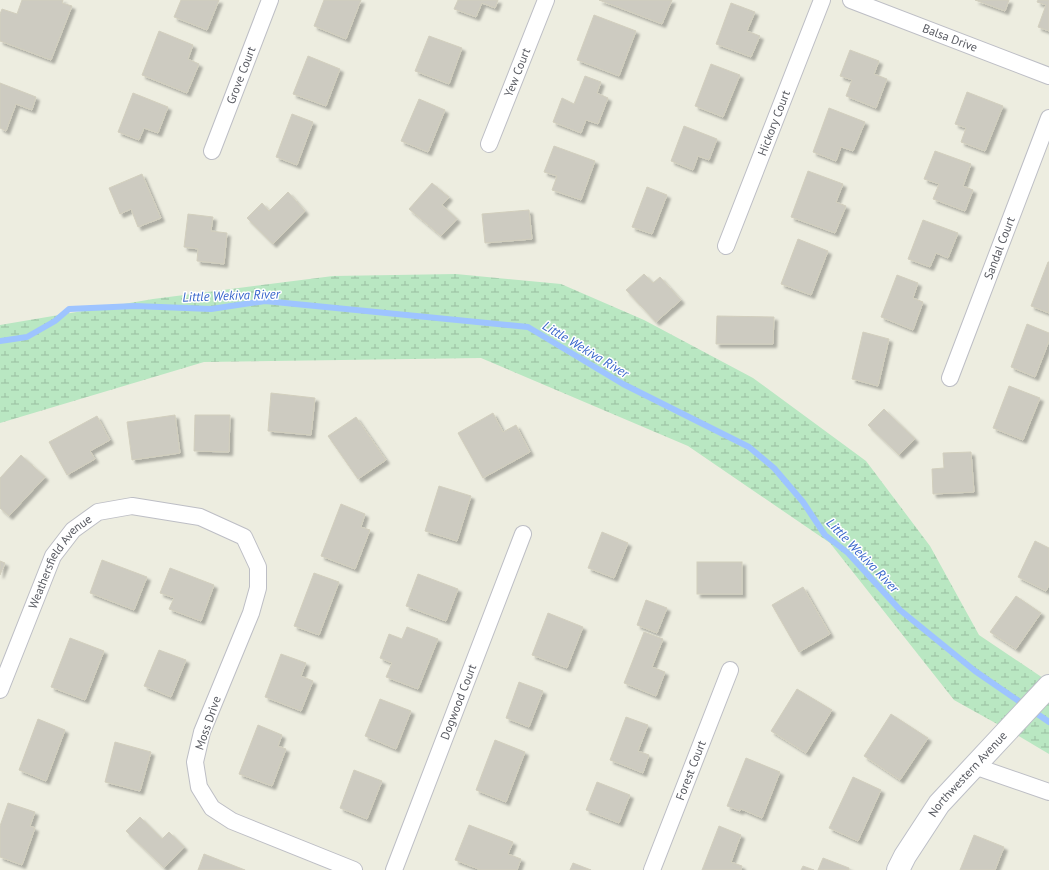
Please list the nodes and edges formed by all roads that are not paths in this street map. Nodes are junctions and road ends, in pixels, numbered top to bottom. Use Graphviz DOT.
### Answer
graph roads {
  1 [pos="270,0"];
  2 [pos="546,0"];
  3 [pos="822,0"];
  4 [pos="851,0"];
  5 [pos="1049,76"];
  6 [pos="1049,118"];
  7 [pos="489,144"];
  8 [pos="212,151"];
  9 [pos="726,246"];
  10 [pos="950,378"];
  11 [pos="523,534"];
  12 [pos="244,537"];
  13 [pos="730,670"];
  14 [pos="0,690"];
  15 [pos="1046,690"];
  16 [pos="974,766"];
  17 [pos="1049,792"];
  18 [pos="354,870"];
  19 [pos="394,870"];
  20 [pos="652,870"];
  21 [pos="898,870"];
  1 -- 8 [label="street, Grove Court"];
  2 -- 7 [label="street, Yew Court"];
  3 -- 9 [label="street, Hickory Court"];
  4 -- 5 [label="street, Balsa Drive"];
  6 -- 10 [label="street, Sandal Court"];
  11 -- 19 [label="street, Dogwood Court"];
  12 -- 14 [label="street, Weathersfield Avenue"];
  12 -- 18 [label="street, Moss Drive"];
  13 -- 20 [label="street, Forest Court"];
  15 -- 16 [label="street, Northwestern Avenue"];
  16 -- 17 [label="street"];
  16 -- 21 [label="street, Northwestern Avenue"];
}
